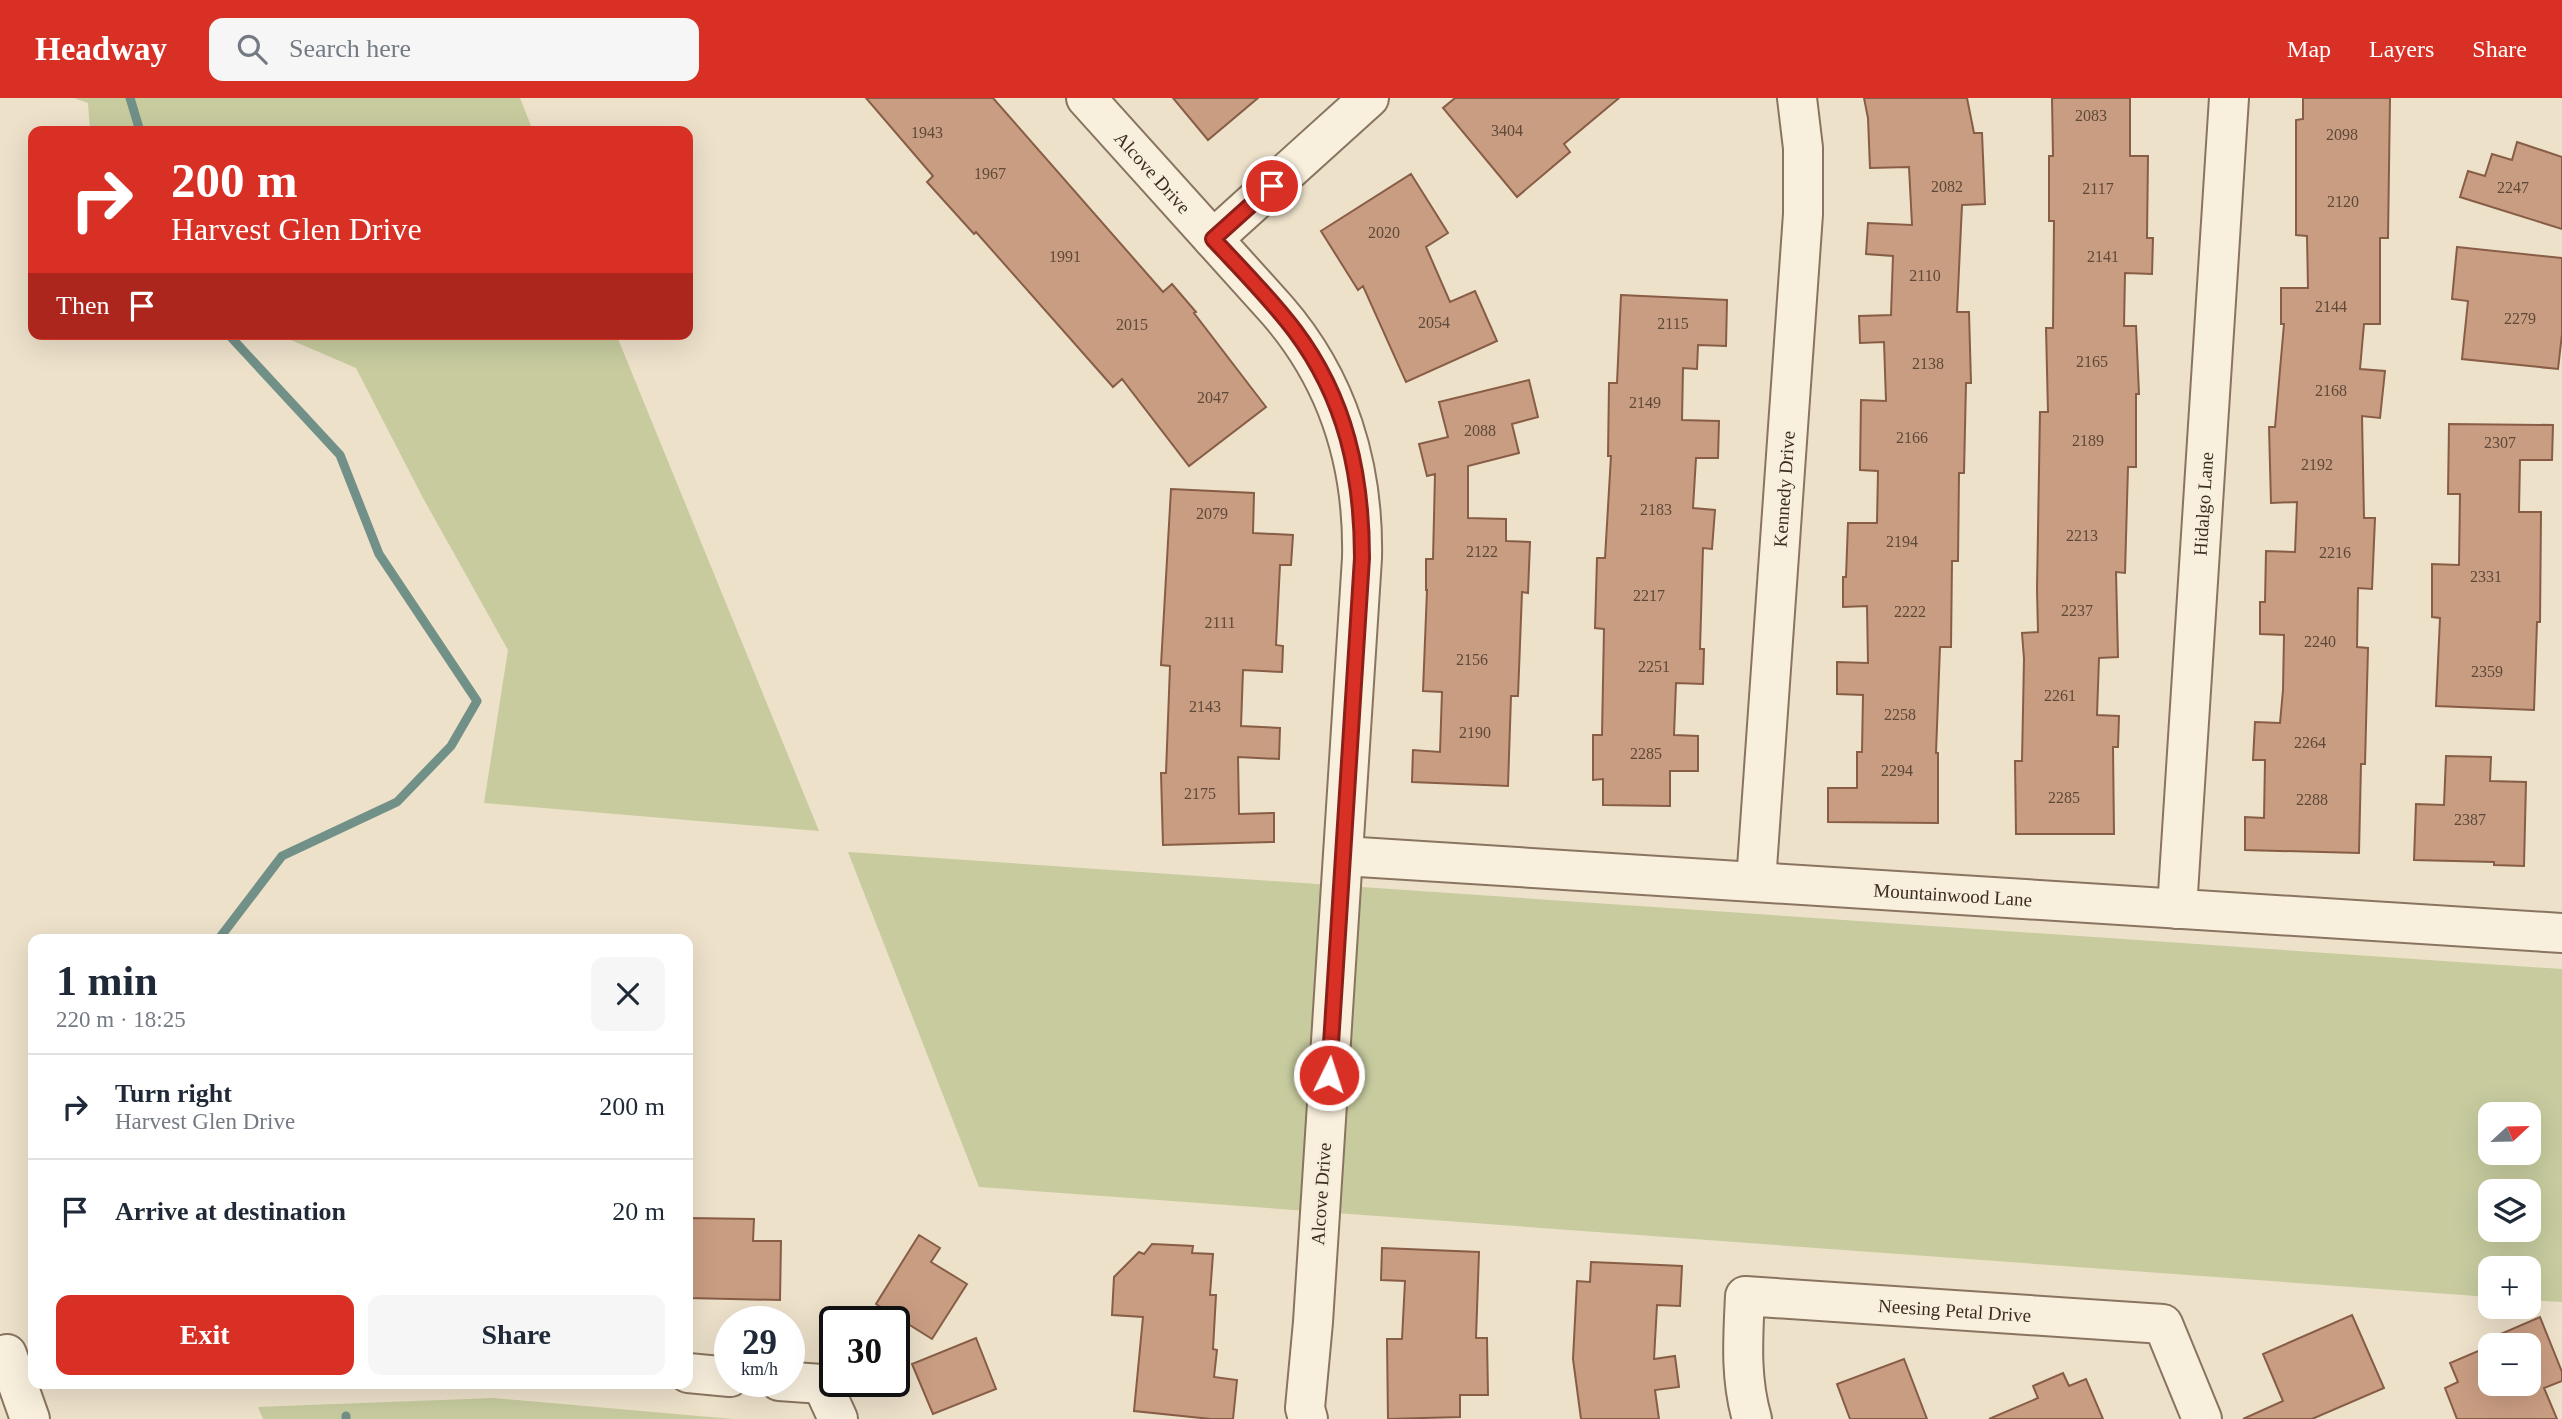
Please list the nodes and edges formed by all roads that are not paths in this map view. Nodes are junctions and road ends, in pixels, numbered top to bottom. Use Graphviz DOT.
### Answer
graph roads {
  1 [pos="1086,98"];
  2 [pos="1369,98"];
  3 [pos="1797,98"];
  4 [pos="2229,98"];
  5 [pos="1213,239"];
  6 [pos="1343,856"];
  7 [pos="1756,882"];
  8 [pos="2178,909"];
  9 [pos="2562,933"];
  10 [pos="13,1354"];
  11 [pos="693,1373"];
  12 [pos="714,1375"];
  13 [pos="805,1383"];
  14 [pos="30,1419"];
  15 [pos="838,1419"];
  16 [pos="1308,1419"];
  17 [pos="1752,1419"];
  18 [pos="2202,1419"];
  1 -- 5 [label="street, Alcove Drive"];
  2 -- 5 [label="street"];
  3 -- 7 [label="street, Kennedy Drive"];
  4 -- 8 [label="street, Hidalgo Lane"];
  5 -- 6 [label="street, Alcove Drive"];
  6 -- 7 [label="street, Mountainwood Lane"];
  6 -- 16 [label="street, Alcove Drive"];
  7 -- 8 [label="street, Mountainwood Lane"];
  8 -- 9 [label="street, Mountainwood Lane"];
  10 -- 14 [label="street"];
  11 -- 12 [label="street"];
  13 -- 15 [label="street"];
  17 -- 18 [label="street, Neesing Petal Drive"];
}
